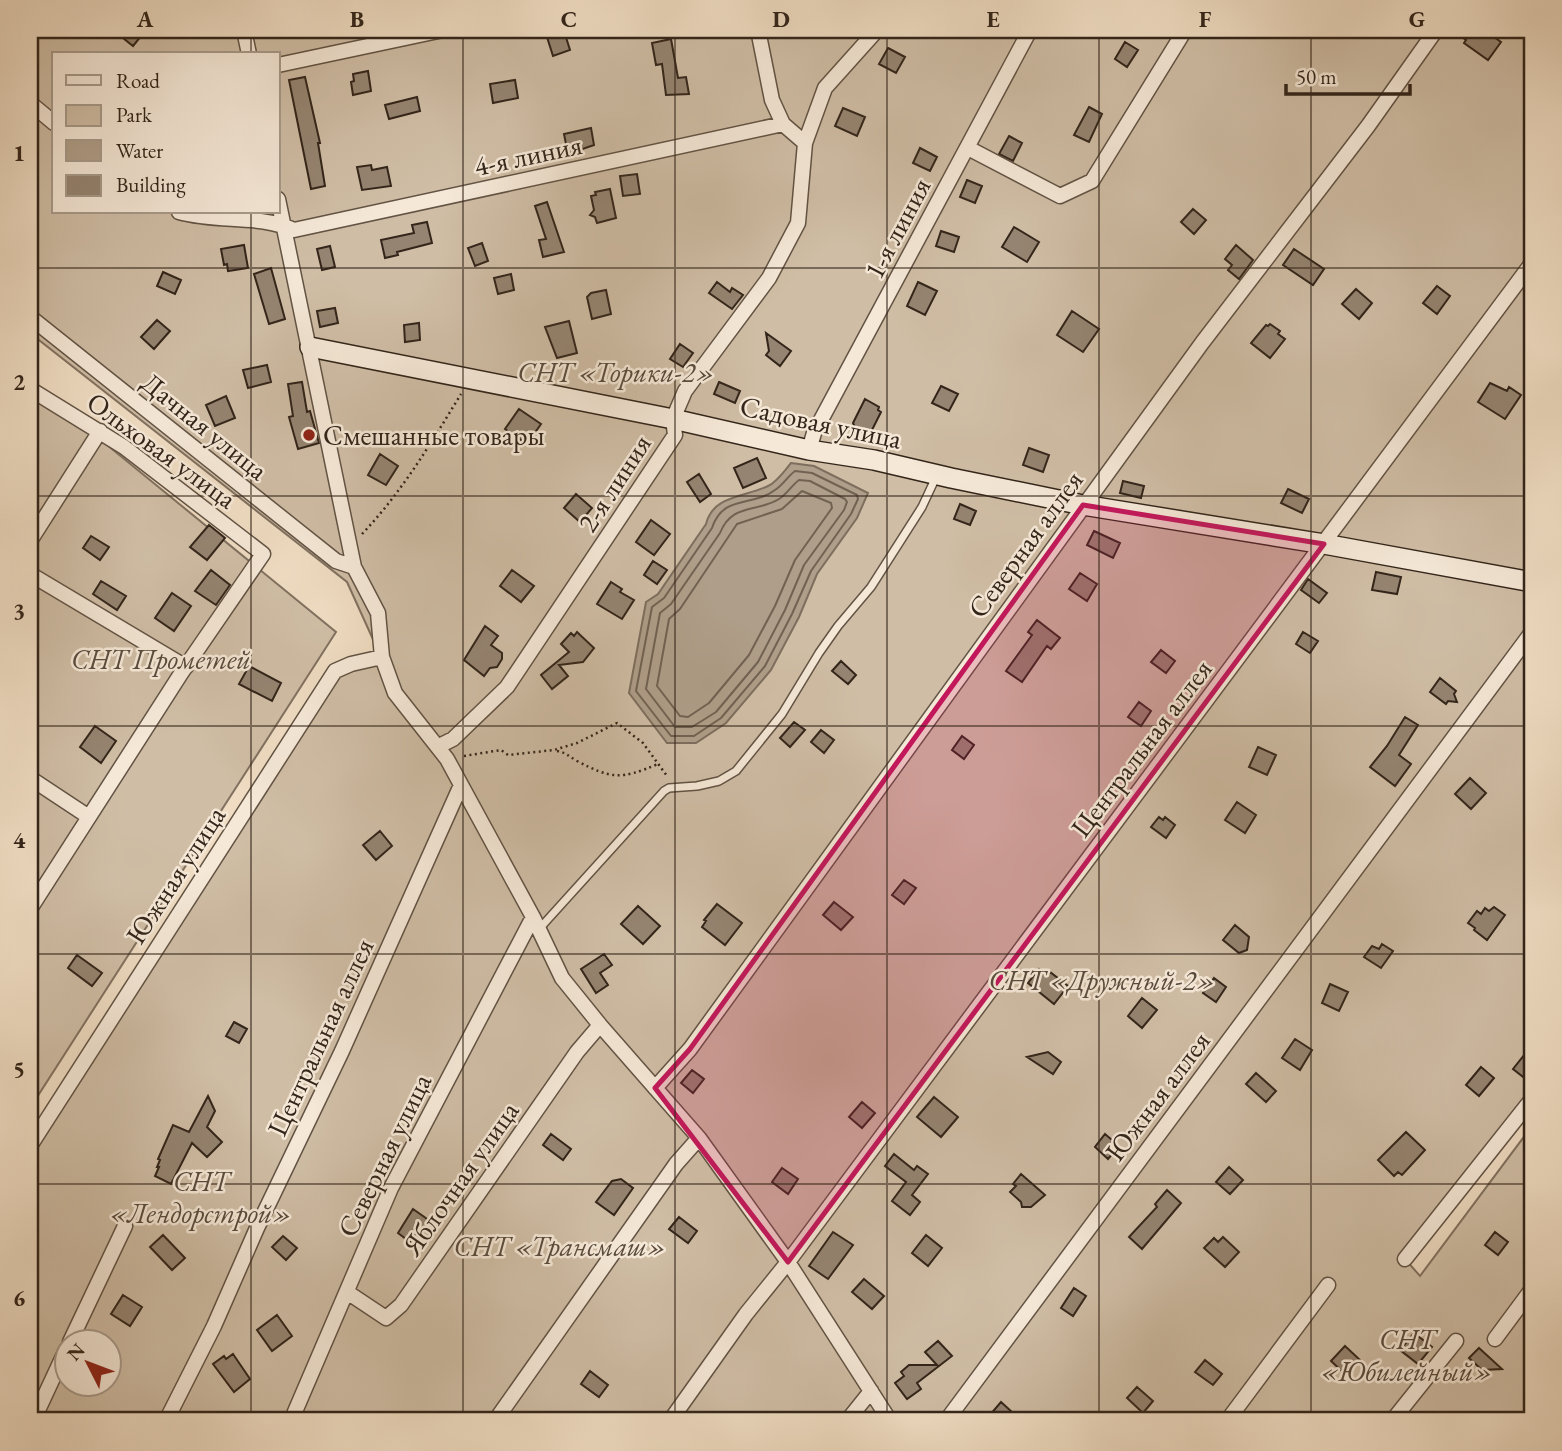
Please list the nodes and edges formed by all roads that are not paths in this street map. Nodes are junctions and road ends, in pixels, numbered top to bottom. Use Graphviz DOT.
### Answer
graph roads {
  1 [pos="244,30"];
  2 [pos="443,30"];
  3 [pos="758,30"];
  4 [pos="877,30"];
  5 [pos="1030,30"];
  6 [pos="1185,30"];
  7 [pos="1436,30"];
  8 [pos="249,52"];
  9 [pos="280,65"];
  10 [pos="30,103"];
  11 [pos="52,120"];
  12 [pos="783,124"];
  13 [pos="805,143"];
  14 [pos="968,148"];
  15 [pos="280,208"];
  16 [pos="187,214"];
  17 [pos="284,225"];
  18 [pos="1532,262"];
  19 [pos="30,317"];
  20 [pos="310,347"];
  21 [pos="30,389"];
  22 [pos="673,419"];
  23 [pos="100,431"];
  24 [pos="809,450"];
  25 [pos="944,477"];
  26 [pos="1083,505"];
  27 [pos="30,541"];
  28 [pos="1324,544"];
  29 [pos="354,567"];
  30 [pos="30,574"];
  31 [pos="1532,583"];
  32 [pos="1532,632"];
  33 [pos="382,657"];
  34 [pos="186,667"];
  35 [pos="439,746"];
  36 [pos="30,778"];
  37 [pos="461,785"];
  38 [pos="89,817"];
  39 [pos="30,909"];
  40 [pos="536,923"];
  41 [pos="600,1025"];
  42 [pos="655,1088"];
  43 [pos="1532,1099"];
  44 [pos="699,1138"];
  45 [pos="30,1146"];
  46 [pos="125,1226"];
  47 [pos="1405,1259"];
  48 [pos="788,1262"];
  49 [pos="1328,1285"];
  50 [pos="1532,1289"];
  51 [pos="347,1292"];
  52 [pos="77,1328"];
  53 [pos="1495,1339"];
  54 [pos="1456,1341"];
  55 [pos="52,1380"];
  56 [pos="871,1391"];
  57 [pos="33,1421"];
  58 [pos="166,1421"];
  59 [pos="291,1421"];
  60 [pos="495,1421"];
  61 [pos="670,1421"];
  62 [pos="847,1421"];
  63 [pos="890,1421"];
  64 [pos="946,1421"];
  65 [pos="1227,1421"];
  66 [pos="1392,1421"];
  1 -- 8 [label="street"];
  2 -- 9 [label="street"];
  3 -- 12 [label="street"];
  4 -- 13 [label="street, 2-я линия"];
  5 -- 14 [label="street, 1-я линия"];
  6 -- 14 [label="street"];
  7 -- 26 [label="street, Северная аллея"];
  10 -- 11 [label="street"];
  12 -- 13 [label="street"];
  12 -- 17 [label="street, 4-я линия"];
  13 -- 22 [label="street, 2-я линия"];
  14 -- 24 [label="street, 1-я линия"];
  15 -- 17 [label="street"];
  16 -- 17 [label="street, 4-я линия"];
  17 -- 20 [label="street"];
  18 -- 28 [label="street, Центральная аллея"];
  19 -- 29 [label="street, Дачная улица"];
  20 -- 22 [label="street, Садовая улица"];
  20 -- 29 [label="street"];
  21 -- 23 [label="street, Ольховая улица"];
  22 -- 24 [label="street, Садовая улица"];
  22 -- 35 [label="street, 2-я линия"];
  23 -- 27 [label="street"];
  23 -- 34 [label="street, Ольховая улица"];
  24 -- 25 [label="street, Садовая улица"];
  25 -- 26 [label="street, Садовая улица"];
  25 -- 40 [label="lane"];
  26 -- 28 [label="street, Садовая улица"];
  26 -- 42 [label="street, Северная аллея"];
  28 -- 31 [label="street, Садовая улица"];
  28 -- 48 [label="street, Центральная аллея"];
  29 -- 33 [label="street"];
  30 -- 34 [label="street"];
  32 -- 64 [label="street, Южная аллея"];
  33 -- 35 [label="street"];
  33 -- 45 [label="street, Южная улица"];
  34 -- 38 [label="street"];
  35 -- 37 [label="street"];
  36 -- 38 [label="street"];
  37 -- 40 [label="street"];
  37 -- 58 [label="street, Центральная аллея"];
  38 -- 39 [label="street"];
  40 -- 41 [label="street"];
  40 -- 51 [label="street, Северная улица"];
  41 -- 42 [label="street"];
  41 -- 51 [label="street, Яблочная улица"];
  42 -- 44 [label="street"];
  43 -- 47 [label="street"];
  44 -- 48 [label="street"];
  44 -- 60 [label="street"];
  46 -- 52 [label="street"];
  48 -- 56 [label="street"];
  48 -- 61 [label="street, Центральная аллея"];
  49 -- 65 [label="street"];
  50 -- 53 [label="street"];
  51 -- 59 [label="street, Северная улица"];
  54 -- 66 [label="street"];
  55 -- 57 [label="street"];
  56 -- 62 [label="street"];
  56 -- 63 [label="street"];
}
